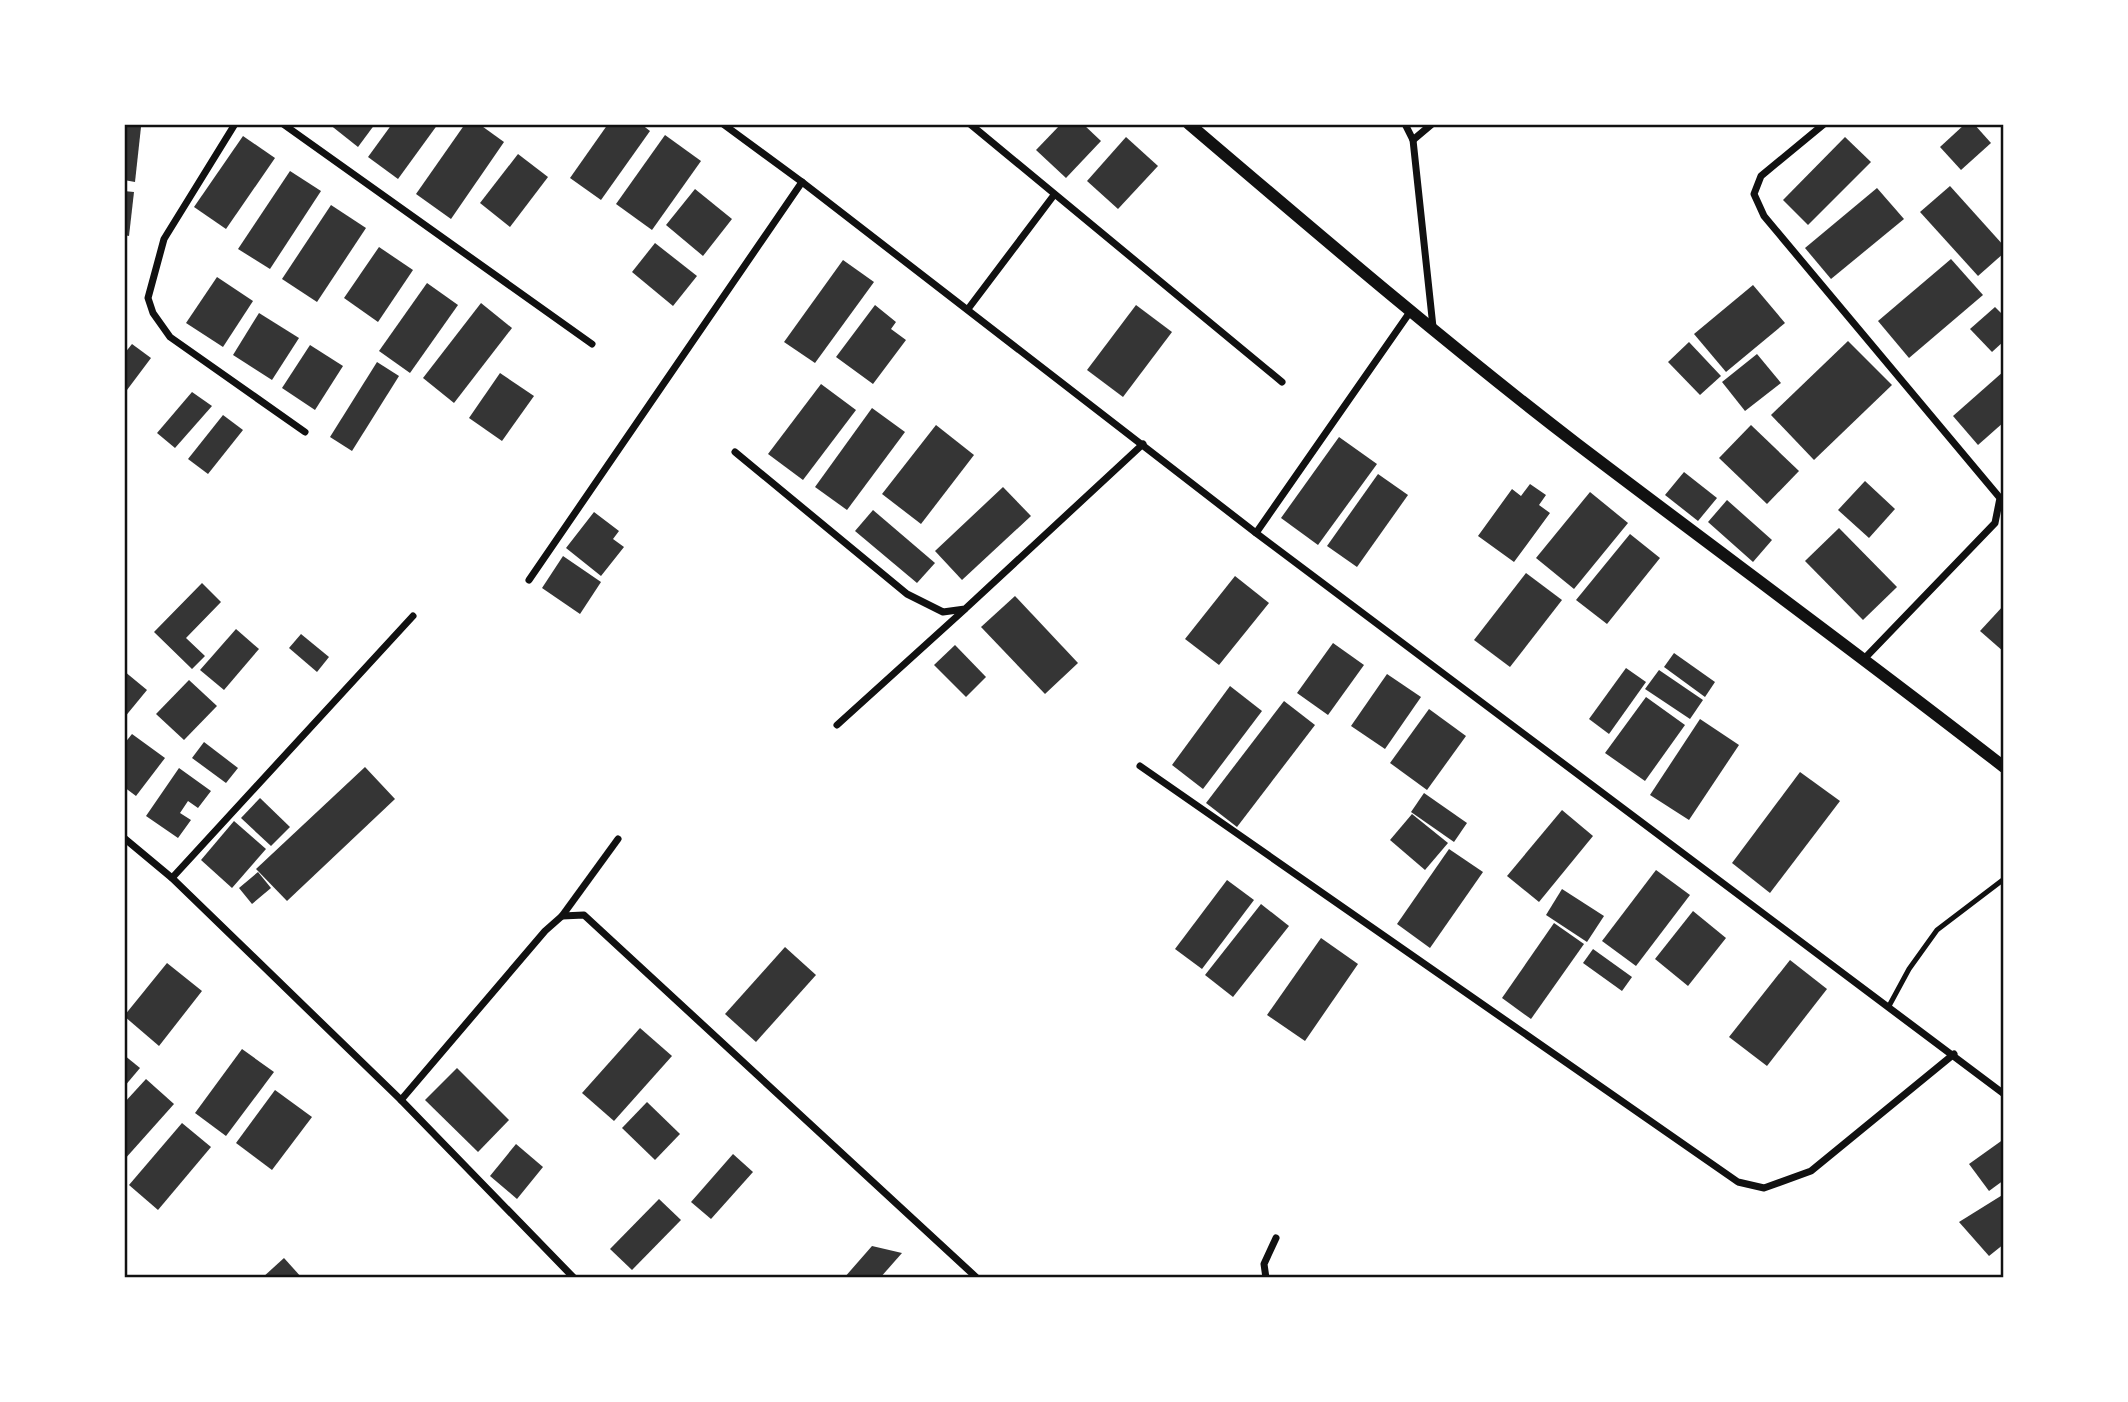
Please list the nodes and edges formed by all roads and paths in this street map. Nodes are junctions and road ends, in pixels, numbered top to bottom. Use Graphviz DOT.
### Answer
graph roads {
  1 [pos="234,124"];
  2 [pos="283,124"];
  3 [pos="723,124"];
  4 [pos="970,124"];
  5 [pos="1189,124"];
  6 [pos="1405,124"];
  7 [pos="1432,124"];
  8 [pos="1825,124"];
  9 [pos="1413,140"];
  10 [pos="802,181"];
  11 [pos="1054,195"];
  12 [pos="968,309"];
  13 [pos="1409,312"];
  14 [pos="1433,330"];
  15 [pos="592,344"];
  16 [pos="1282,382"];
  17 [pos="304,432"];
  18 [pos="1143,444"];
  19 [pos="735,452"];
  20 [pos="1256,533"];
  21 [pos="529,580"];
  22 [pos="965,609"];
  23 [pos="413,617"];
  24 [pos="1865,658"];
  25 [pos="837,724"];
  26 [pos="1140,766"];
  27 [pos="2004,767"];
  28 [pos="124,838"];
  29 [pos="618,839"];
  30 [pos="172,878"];
  31 [pos="2004,879"];
  32 [pos="562,916"];
  33 [pos="1889,1006"];
  34 [pos="1954,1055"];
  35 [pos="2004,1079"];
  36 [pos="1995,1085"];
  37 [pos="2004,1094"];
  38 [pos="401,1100"];
  39 [pos="1276,1238"];
  40 [pos="574,1278"];
  41 [pos="977,1278"];
  42 [pos="1266,1278"];
  1 -- 17 [label="street"];
  2 -- 15 [label="street"];
  3 -- 10 [label="street"];
  4 -- 11 [label="street"];
  5 -- 13 [label="street"];
  6 -- 9 [label="street"];
  7 -- 9 [label="street"];
  8 -- 24 [label="street"];
  9 -- 14 [label="street"];
  10 -- 12 [label="street"];
  10 -- 21 [label="street"];
  11 -- 12 [label="street"];
  11 -- 16 [label="street"];
  12 -- 18 [label="street"];
  13 -- 14 [label="street"];
  13 -- 20 [label="street"];
  14 -- 24 [label="street"];
  18 -- 20 [label="street"];
  18 -- 22 [label="street"];
  19 -- 22 [label="street"];
  20 -- 33 [label="street"];
  22 -- 25 [label="street"];
  23 -- 30 [label="street"];
  24 -- 27 [label="street"];
  26 -- 34 [label="street"];
  28 -- 30 [label="street"];
  29 -- 32 [label="street"];
  30 -- 38 [label="street"];
  31 -- 33 [label="lane"];
  32 -- 38 [label="street"];
  32 -- 41 [label="street"];
  33 -- 34 [label="street"];
  34 -- 36 [label="street"];
  35 -- 36 [label="street"];
  36 -- 37 [label="street"];
  38 -- 40 [label="street"];
  39 -- 42 [label="street"];
}
